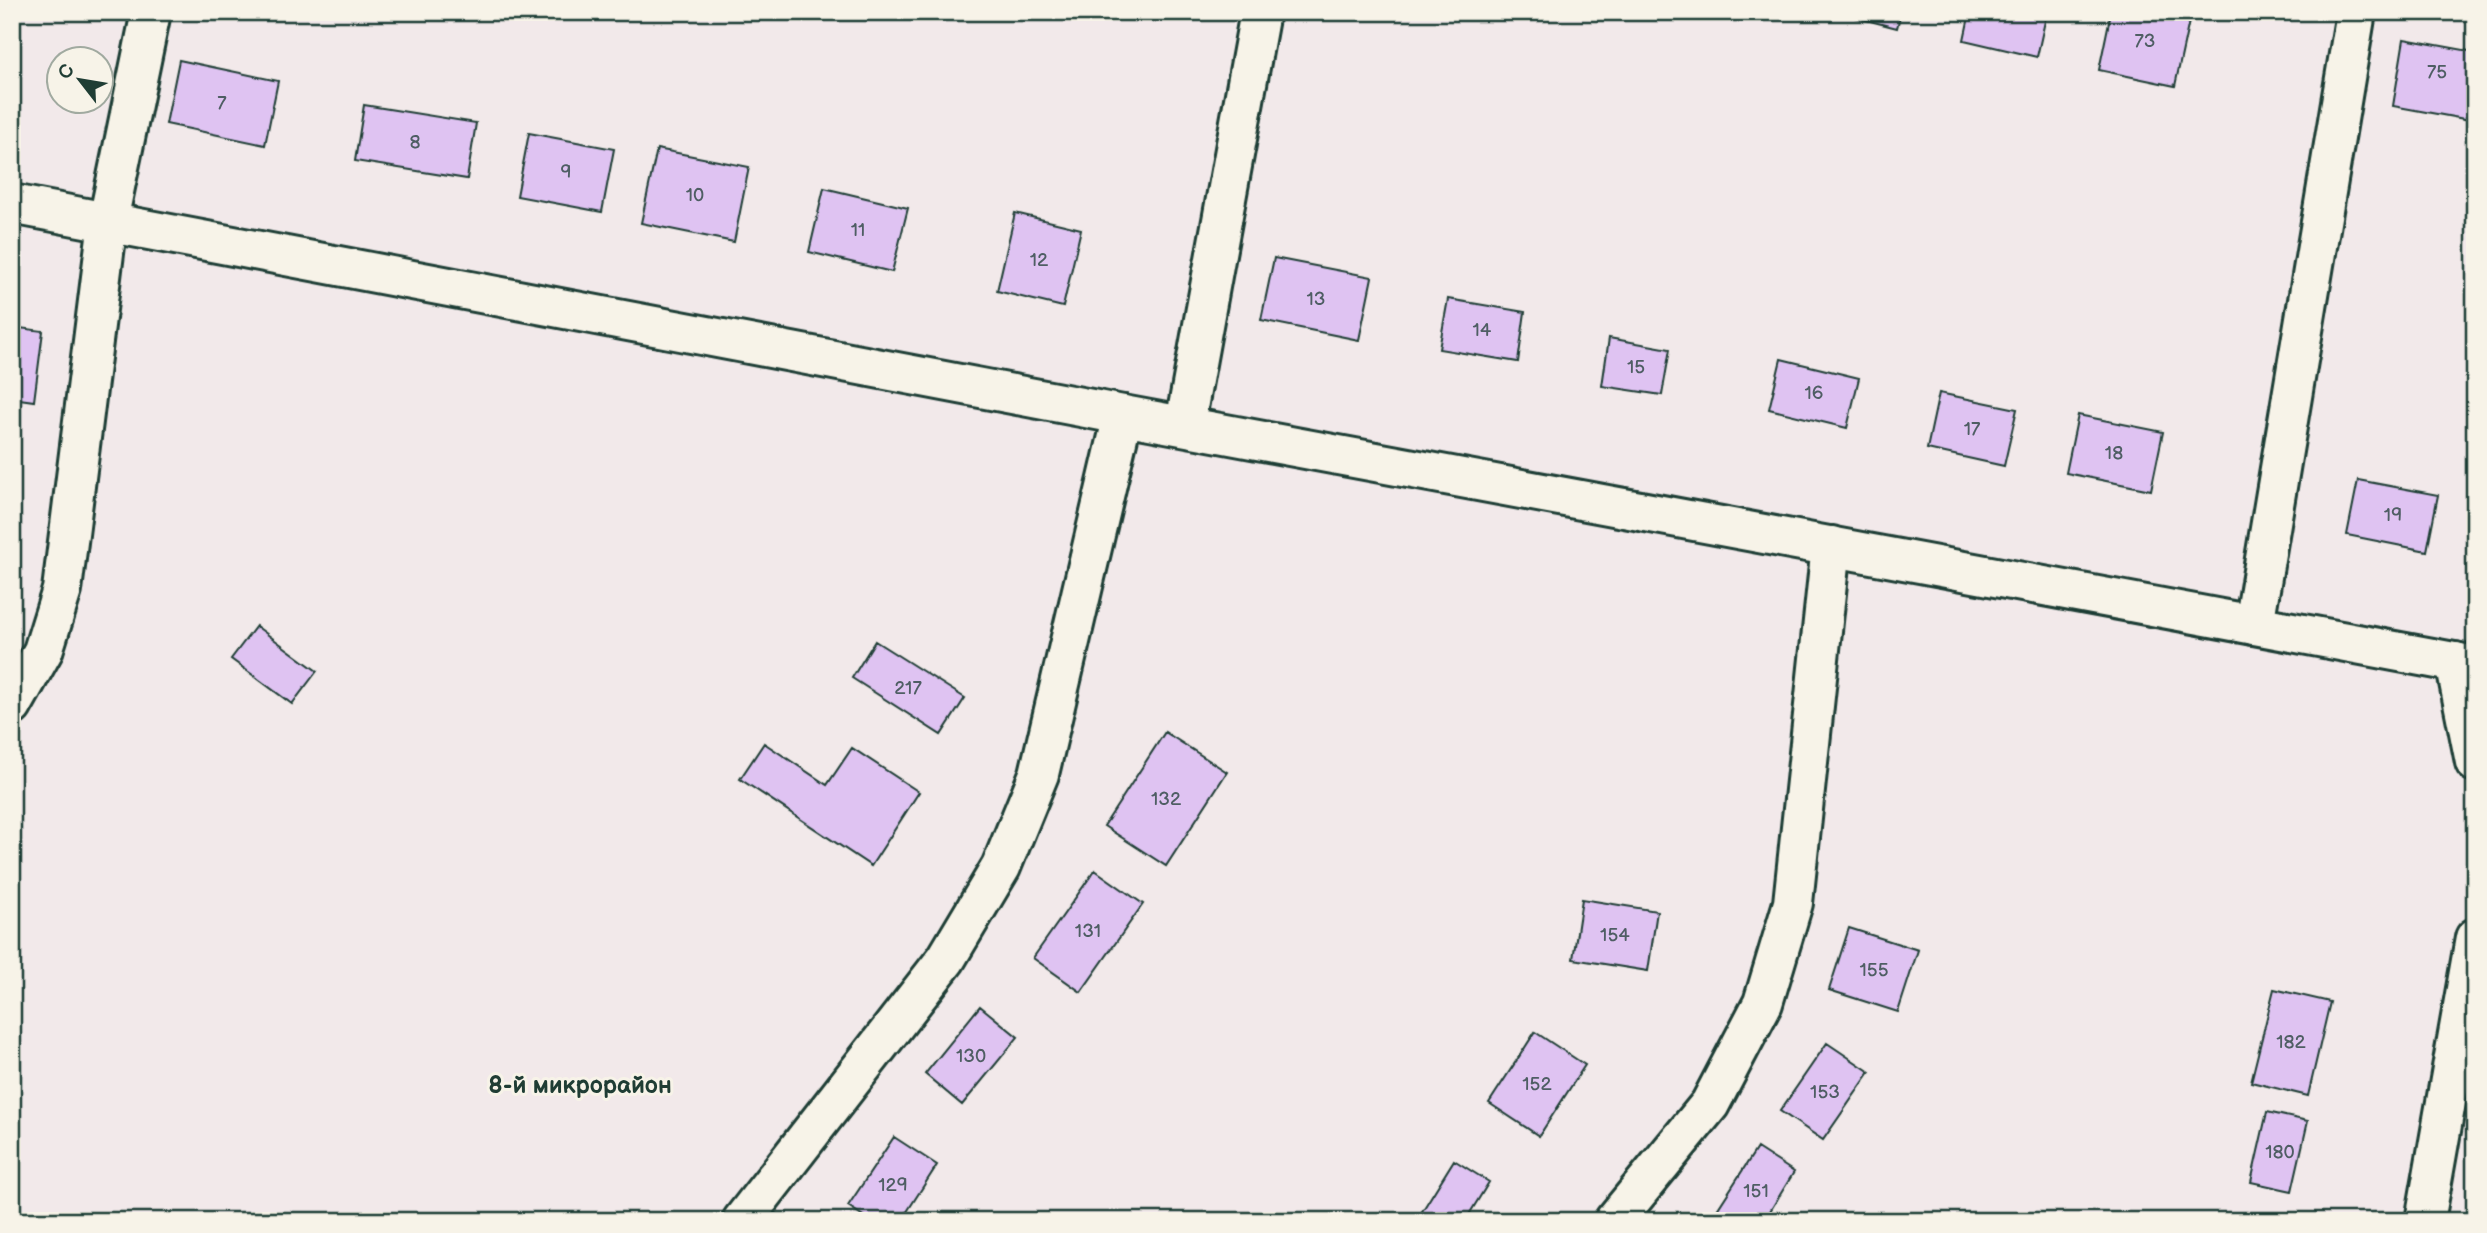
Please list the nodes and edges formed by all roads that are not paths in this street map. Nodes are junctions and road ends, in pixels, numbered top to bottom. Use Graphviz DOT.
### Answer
graph roads {
  1 [pos="151,12"];
  2 [pos="1260,12"];
  3 [pos="2356,12"];
  4 [pos="12,204"];
  5 [pos="108,221"];
  6 [pos="1123,415"];
  7 [pos="1185,424"];
  8 [pos="1831,546"];
  9 [pos="2254,625"];
  10 [pos="2465,664"];
  11 [pos="12,706"];
  12 [pos="2475,762"];
  13 [pos="2475,938"];
  14 [pos="742,1221"];
  15 [pos="1614,1221"];
  16 [pos="2426,1221"];
  1 -- 5 [label="street"];
  2 -- 7 [label="street"];
  3 -- 9 [label="street"];
  4 -- 5 [label="street"];
  5 -- 6 [label="street"];
  5 -- 11 [label="street"];
  6 -- 7 [label="street"];
  6 -- 14 [label="street"];
  7 -- 8 [label="street"];
  8 -- 9 [label="street"];
  8 -- 15 [label="street"];
  9 -- 10 [label="street"];
  10 -- 12 [label="street"];
  13 -- 16 [label="street"];
}
